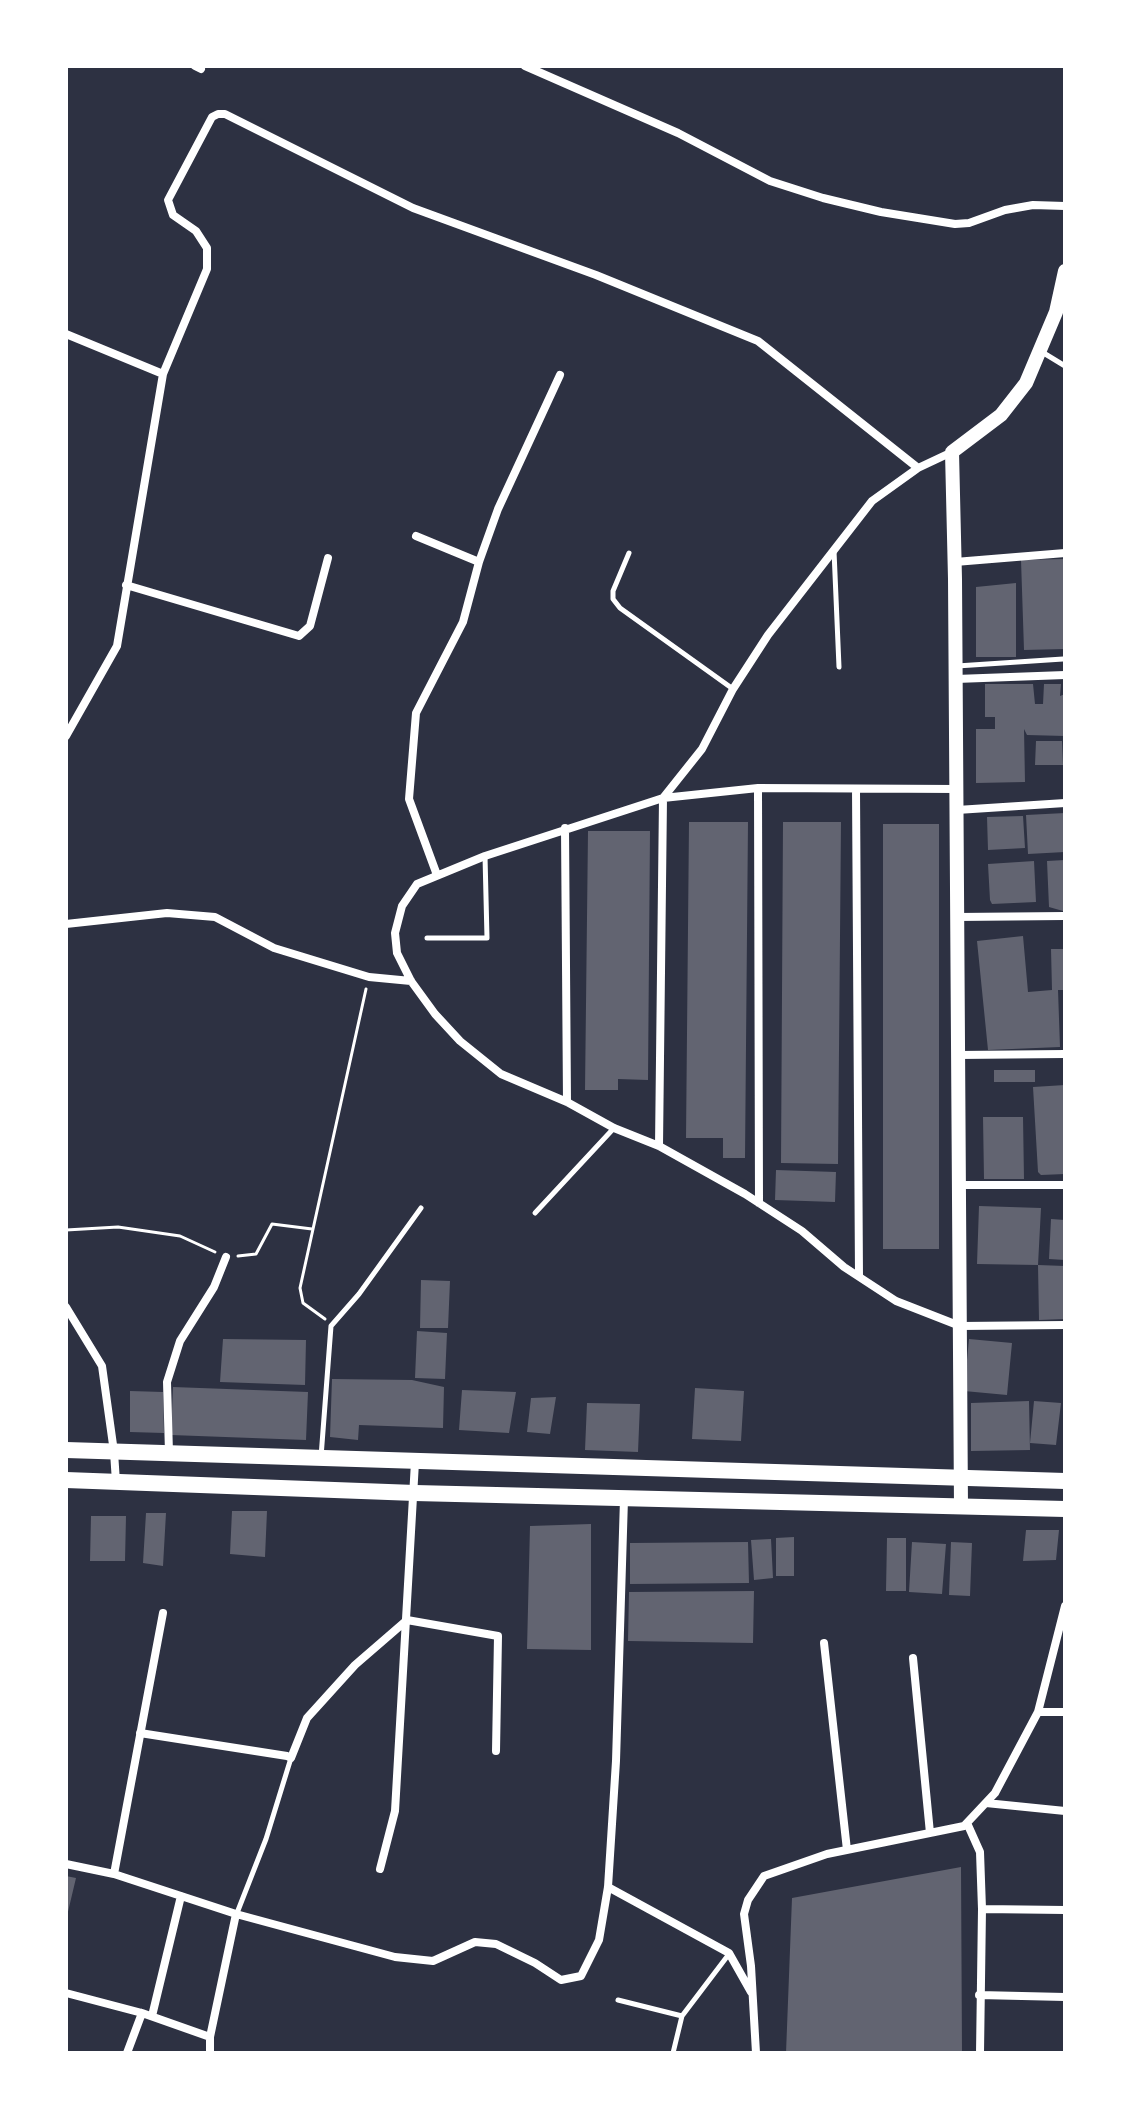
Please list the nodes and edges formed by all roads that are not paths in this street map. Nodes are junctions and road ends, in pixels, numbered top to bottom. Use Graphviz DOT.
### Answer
graph roads {
  1 [pos="525,66"];
  2 [pos="1065,206"];
  3 [pos="1065,271"];
  4 [pos="66,334"];
  5 [pos="1040,352"];
  6 [pos="1065,366"];
  7 [pos="163,374"];
  8 [pos="560,375"];
  9 [pos="952,452"];
  10 [pos="918,468"];
  11 [pos="416,536"];
  12 [pos="834,550"];
  13 [pos="629,553"];
  14 [pos="1065,553"];
  15 [pos="328,558"];
  16 [pos="479,562"];
  17 [pos="955,562"];
  18 [pos="126,585"];
  19 [pos="1063,659"];
  20 [pos="839,667"];
  21 [pos="956,673"];
  22 [pos="1065,675"];
  23 [pos="733,689"];
  24 [pos="66,736"];
  25 [pos="758,788"];
  26 [pos="856,789"];
  27 [pos="957,789"];
  28 [pos="663,798"];
  29 [pos="1065,803"];
  30 [pos="957,810"];
  31 [pos="565,828"];
  32 [pos="485,856"];
  33 [pos="437,875"];
  34 [pos="1065,916"];
  35 [pos="957,917"];
  36 [pos="66,924"];
  37 [pos="427,938"];
  38 [pos="411,981"];
  39 [pos="1065,1054"];
  40 [pos="958,1055"];
  41 [pos="567,1102"];
  42 [pos="614,1128"];
  43 [pos="659,1146"];
  44 [pos="959,1185"];
  45 [pos="1065,1185"];
  46 [pos="759,1203"];
  47 [pos="421,1208"];
  48 [pos="535,1213"];
  49 [pos="226,1257"];
  50 [pos="859,1276"];
  51 [pos="66,1307"];
  52 [pos="1065,1325"];
  53 [pos="960,1326"];
  54 [pos="66,1450"];
  55 [pos="114,1452"];
  56 [pos="169,1454"];
  57 [pos="321,1458"];
  58 [pos="415,1462"];
  59 [pos="66,1480"];
  60 [pos="961,1480"];
  61 [pos="1065,1481"];
  62 [pos="116,1482"];
  63 [pos="415,1493"];
  64 [pos="624,1499"];
  65 [pos="961,1507"];
  66 [pos="1065,1509"];
  67 [pos="1065,1606"];
  68 [pos="163,1613"];
  69 [pos="407,1620"];
  70 [pos="824,1643"];
  71 [pos="913,1658"];
  72 [pos="1038,1712"];
  73 [pos="1065,1712"];
  74 [pos="140,1733"];
  75 [pos="496,1751"];
  76 [pos="291,1758"];
  77 [pos="986,1803"];
  78 [pos="1065,1811"];
  79 [pos="967,1823"];
  80 [pos="930,1833"];
  81 [pos="847,1850"];
  82 [pos="66,1864"];
  83 [pos="380,1869"];
  84 [pos="114,1874"];
  85 [pos="608,1887"];
  86 [pos="181,1896"];
  87 [pos="982,1909"];
  88 [pos="1065,1910"];
  89 [pos="236,1914"];
  90 [pos="729,1953"];
  91 [pos="66,1993"];
  92 [pos="979,1995"];
  93 [pos="753,1996"];
  94 [pos="1065,1997"];
  95 [pos="618,2000"];
  96 [pos="147,2015"];
  97 [pos="682,2016"];
  98 [pos="210,2037"];
  99 [pos="127,2053"];
  100 [pos="210,2053"];
  101 [pos="673,2053"];
  102 [pos="756,2053"];
  103 [pos="980,2053"];
  1 -- 2 [label="street"];
  3 -- 5 [label="main road"];
  4 -- 7 [label="street"];
  5 -- 6 [label="lane"];
  5 -- 9 [label="main road"];
  7 -- 10 [label="street"];
  7 -- 18 [label="street"];
  8 -- 16 [label="street"];
  9 -- 10 [label="street"];
  9 -- 17 [label="main road"];
  10 -- 12 [label="street"];
  11 -- 16 [label="street"];
  12 -- 20 [label="lane"];
  12 -- 23 [label="street"];
  13 -- 23 [label="lane"];
  14 -- 17 [label="street"];
  15 -- 18 [label="street"];
  16 -- 33 [label="street"];
  17 -- 21 [label="main road"];
  18 -- 24 [label="street"];
  19 -- 21 [label="lane"];
  21 -- 22 [label="street"];
  21 -- 27 [label="main road"];
  23 -- 28 [label="street"];
  25 -- 26 [label="street"];
  25 -- 28 [label="street"];
  25 -- 46 [label="street"];
  26 -- 27 [label="street"];
  26 -- 50 [label="street"];
  27 -- 30 [label="main road"];
  28 -- 31 [label="street"];
  28 -- 43 [label="street"];
  29 -- 30 [label="street"];
  30 -- 35 [label="main road"];
  31 -- 32 [label="street"];
  31 -- 41 [label="street"];
  32 -- 33 [label="street"];
  32 -- 37 [label="lane"];
  33 -- 38 [label="street"];
  34 -- 35 [label="street"];
  35 -- 40 [label="main road"];
  36 -- 38 [label="street"];
  38 -- 41 [label="street"];
  39 -- 40 [label="street"];
  40 -- 44 [label="main road"];
  41 -- 42 [label="street"];
  42 -- 43 [label="street"];
  42 -- 48 [label="lane"];
  43 -- 46 [label="street"];
  44 -- 45 [label="street"];
  44 -- 53 [label="main road"];
  46 -- 50 [label="street"];
  47 -- 57 [label="lane"];
  49 -- 56 [label="street"];
  50 -- 53 [label="street"];
  51 -- 55 [label="street"];
  52 -- 53 [label="street"];
  53 -- 60 [label="main road"];
  54 -- 55 [label="main road"];
  55 -- 56 [label="main road"];
  55 -- 62 [label="street"];
  56 -- 57 [label="main road"];
  57 -- 58 [label="main road"];
  58 -- 60 [label="main road"];
  58 -- 63 [label="street"];
  59 -- 62 [label="main road"];
  60 -- 61 [label="main road"];
  60 -- 65 [label="main road"];
  62 -- 63 [label="main road"];
  63 -- 64 [label="main road"];
  63 -- 69 [label="street"];
  64 -- 65 [label="main road"];
  64 -- 85 [label="street"];
  65 -- 66 [label="main road"];
  67 -- 72 [label="street"];
  68 -- 74 [label="street"];
  69 -- 75 [label="street"];
  69 -- 76 [label="street"];
  69 -- 83 [label="street"];
  70 -- 81 [label="street"];
  71 -- 80 [label="street"];
  72 -- 73 [label="street"];
  72 -- 77 [label="street"];
  74 -- 76 [label="street"];
  74 -- 84 [label="street"];
  76 -- 89 [label="lane"];
  77 -- 78 [label="street"];
  77 -- 79 [label="street"];
  79 -- 80 [label="street"];
  79 -- 87 [label="street"];
  80 -- 81 [label="street"];
  81 -- 93 [label="street"];
  82 -- 84 [label="street"];
  84 -- 86 [label="street"];
  85 -- 89 [label="street"];
  85 -- 90 [label="street"];
  86 -- 89 [label="street"];
  86 -- 96 [label="street"];
  87 -- 88 [label="street"];
  87 -- 92 [label="street"];
  89 -- 98 [label="street"];
  90 -- 93 [label="street"];
  90 -- 97 [label="lane"];
  91 -- 96 [label="street"];
  92 -- 94 [label="street"];
  92 -- 103 [label="street"];
  93 -- 102 [label="street"];
  95 -- 97 [label="lane"];
  96 -- 98 [label="street"];
  96 -- 99 [label="street"];
  97 -- 101 [label="lane"];
  98 -- 100 [label="street"];
}
